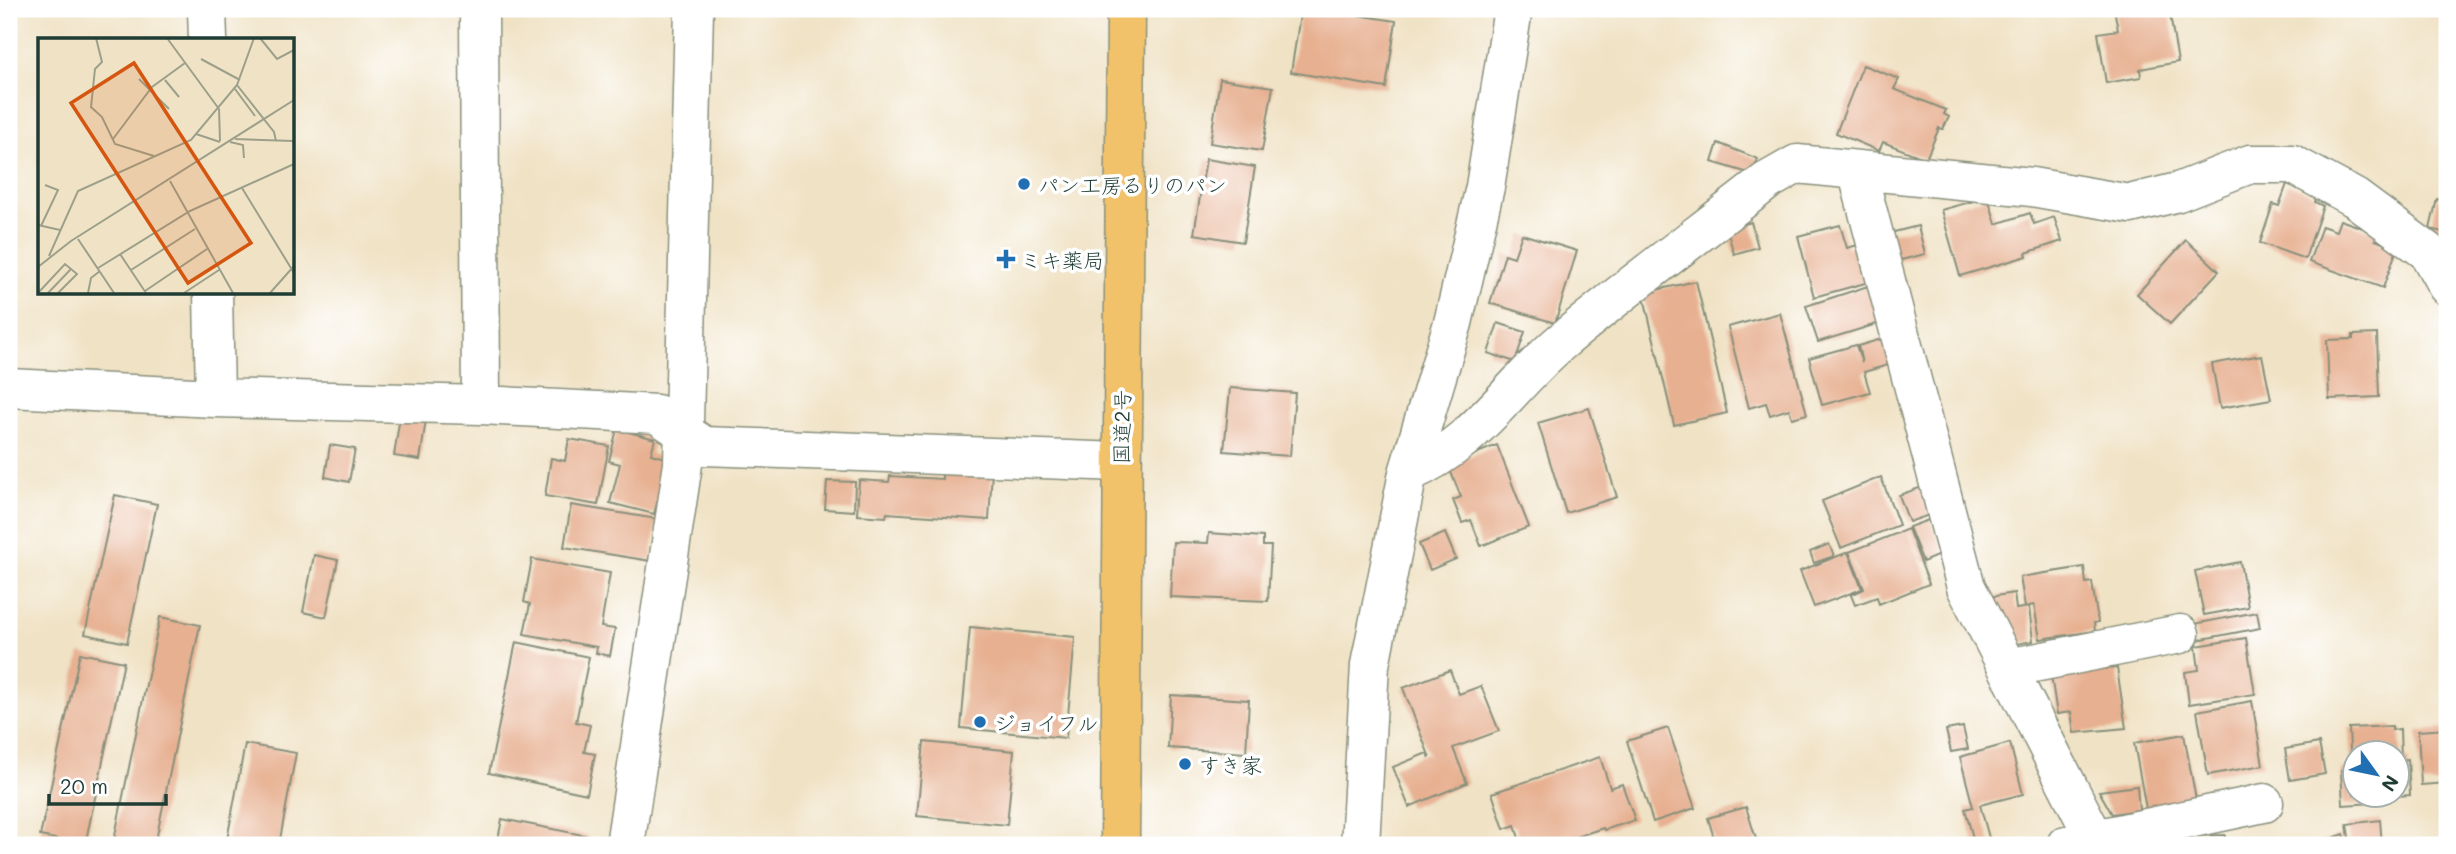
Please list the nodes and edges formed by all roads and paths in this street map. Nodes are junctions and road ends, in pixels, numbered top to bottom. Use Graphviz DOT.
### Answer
graph roads {
  1 [pos="207,9"];
  2 [pos="479,9"];
  3 [pos="694,9"];
  4 [pos="1126,9"];
  5 [pos="1513,9"];
  6 [pos="208,38"];
  7 [pos="1857,170"];
  8 [pos="2447,286"];
  9 [pos="213,294"];
  10 [pos="9,388"];
  11 [pos="215,398"];
  12 [pos="481,405"];
  13 [pos="682,432"];
  14 [pos="1121,462"];
  15 [pos="1408,473"];
  16 [pos="2180,634"];
  17 [pos="2008,668"];
  18 [pos="2264,803"];
  19 [pos="2087,843"];
  20 [pos="625,845"];
  21 [pos="1120,845"];
  22 [pos="1360,845"];
  1 -- 6 [label="street"];
  2 -- 12 [label="street"];
  3 -- 13 [label="street"];
  4 -- 14 [label="highway, 国道2号"];
  5 -- 15 [label="street"];
  7 -- 8 [label="street"];
  7 -- 15 [label="street"];
  7 -- 17 [label="street"];
  9 -- 11 [label="street"];
  10 -- 11 [label="street"];
  11 -- 12 [label="street"];
  12 -- 13 [label="street"];
  13 -- 14 [label="street"];
  13 -- 20 [label="street"];
  14 -- 21 [label="highway, 国道2号"];
  15 -- 22 [label="street"];
  16 -- 17 [label="street"];
  17 -- 19 [label="street"];
  18 -- 19 [label="street"];
}
